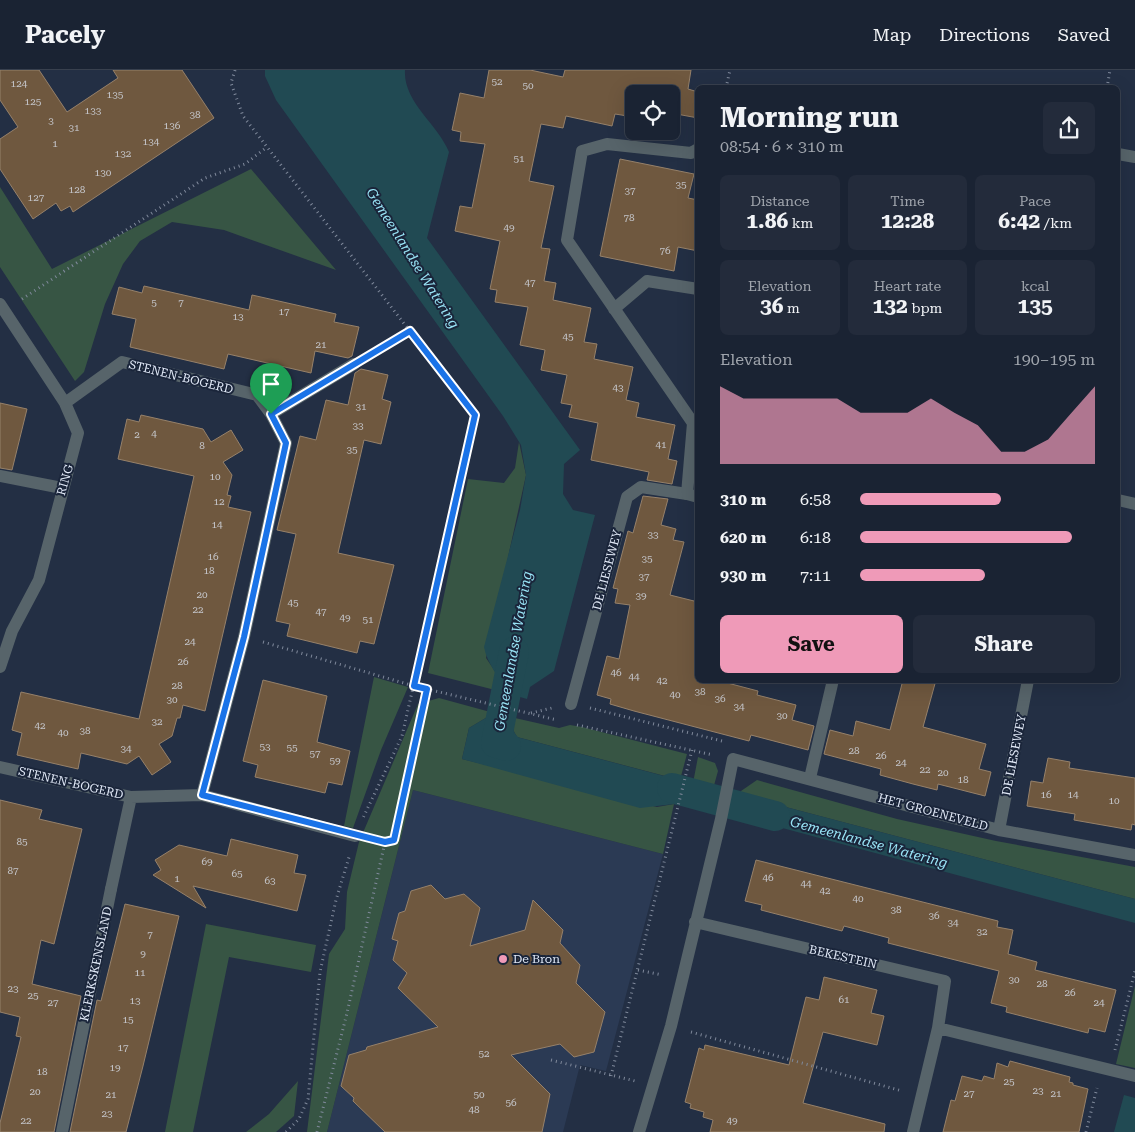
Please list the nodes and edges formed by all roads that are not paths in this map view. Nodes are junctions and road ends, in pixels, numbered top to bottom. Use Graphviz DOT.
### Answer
graph roads {
  1 [pos="695,151"];
  2 [pos="1120,154"];
  3 [pos="1135,157"];
  4 [pos="695,289"];
  5 [pos="2,307"];
  6 [pos="614,309"];
  7 [pos="354,364"];
  8 [pos="65,403"];
  9 [pos="271,414"];
  10 [pos="0,476"];
  11 [pos="62,488"];
  12 [pos="692,496"];
  13 [pos="1120,500"];
  14 [pos="1135,504"];
  15 [pos="0,667"];
  16 [pos="832,683"];
  17 [pos="1027,683"];
  18 [pos="571,704"];
  19 [pos="0,767"];
  20 [pos="810,778"];
  21 [pos="202,795"];
  22 [pos="131,797"];
  23 [pos="999,830"];
  24 [pos="355,836"];
  25 [pos="1135,855"];
  26 [pos="695,922"];
  27 [pos="938,1028"];
  28 [pos="1135,1076"];
  29 [pos="62,1132"];
  30 [pos="638,1132"];
  31 [pos="913,1132"];
  1 -- 6 [label="street, DE LIESEWEY"];
  2 -- 3 [label="street"];
  4 -- 6 [label="street"];
  5 -- 8 [label="street, RING"];
  6 -- 12 [label="street, DE LIESEWEY"];
  7 -- 9 [label="street"];
  8 -- 9 [label="street, STENEN-BOGERD"];
  8 -- 11 [label="street, RING"];
  9 -- 21 [label="street, STENEN-BOGERD"];
  10 -- 11 [label="street"];
  11 -- 15 [label="street, RING"];
  12 -- 18 [label="street, DE LIESEWEY"];
  13 -- 14 [label="street"];
  16 -- 20 [label="street"];
  17 -- 23 [label="street, DE LIESEWEY"];
  19 -- 22 [label="street, STENEN-BOGERD"];
  20 -- 23 [label="street, HET GROENEVELD"];
  20 -- 26 [label="street, HET GROENEVELD"];
  21 -- 22 [label="street, STENEN-BOGERD"];
  21 -- 24 [label="street, STENEN-BOGERD"];
  22 -- 29 [label="street, KLERKSKENSLAND"];
  23 -- 25 [label="street, HET GROENEVELD"];
  26 -- 27 [label="street, BEKESTEIN"];
  26 -- 30 [label="street"];
  27 -- 28 [label="street"];
  27 -- 31 [label="street, BEKESTEIN"];
}
